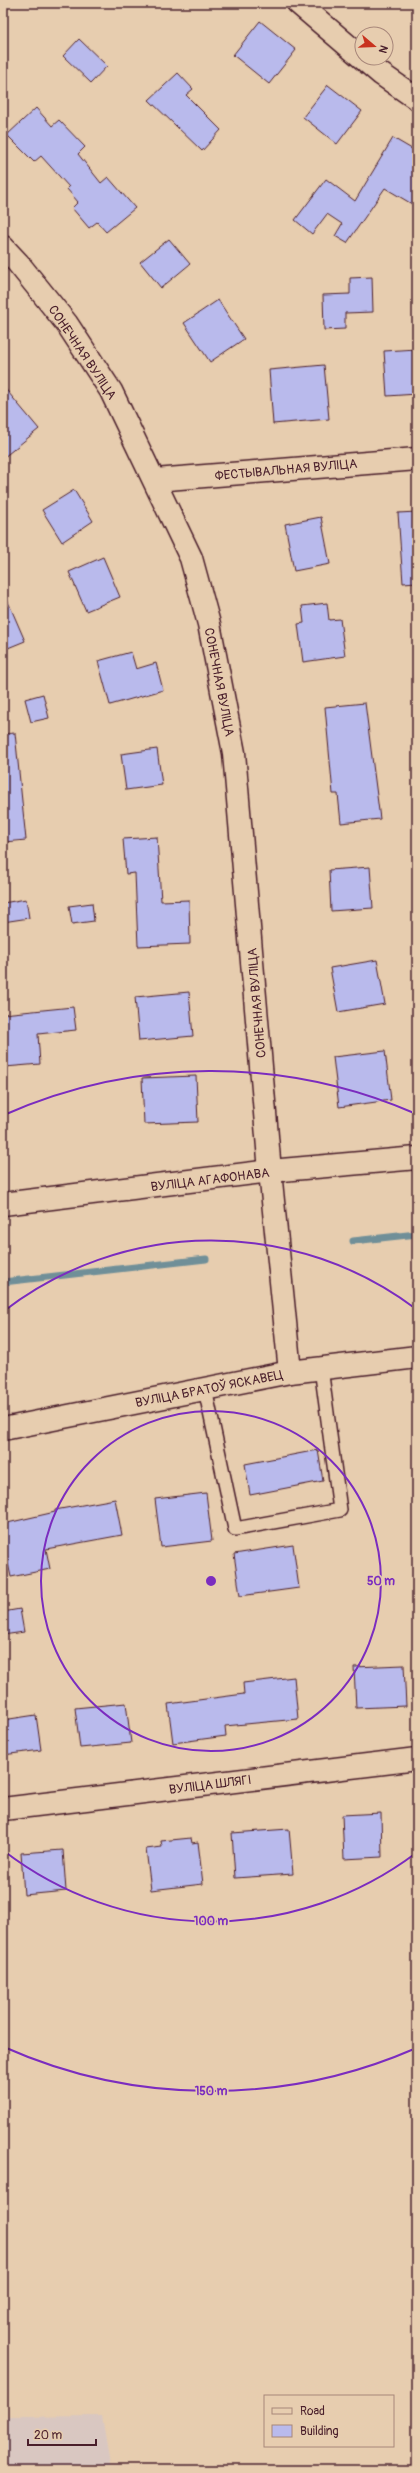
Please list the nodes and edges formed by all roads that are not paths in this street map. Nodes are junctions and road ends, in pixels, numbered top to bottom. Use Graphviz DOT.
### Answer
graph roads {
  1 [pos="298,3"];
  2 [pos="417,99"];
  3 [pos="3,247"];
  4 [pos="417,459"];
  5 [pos="154,480"];
  6 [pos="417,1158"];
  7 [pos="270,1171"];
  8 [pos="3,1204"];
  9 [pos="417,1357"];
  10 [pos="321,1368"];
  11 [pos="290,1372"];
  12 [pos="204,1389"];
  13 [pos="3,1429"];
  14 [pos="417,1759"];
  15 [pos="3,1808"];
  1 -- 2 [label="street"];
  3 -- 5 [label="street, СОНЕЧНАЯ ВУЛІЦА"];
  4 -- 5 [label="street, ФЕСТЫВАЛЬНАЯ ВУЛІЦА"];
  5 -- 7 [label="street, СОНЕЧНАЯ ВУЛІЦА"];
  6 -- 7 [label="street, ВУЛІЦА АГАФОНАВА"];
  7 -- 8 [label="street, ВУЛІЦА АГАФОНАВА"];
  7 -- 11 [label="street, СОНЕЧНАЯ ВУЛІЦА"];
  9 -- 10 [label="street, ВУЛІЦА БРАТОЎ ЯСКАВЕЦ"];
  10 -- 11 [label="street, ВУЛІЦА БРАТОЎ ЯСКАВЕЦ"];
  10 -- 12 [label="lane"];
  11 -- 12 [label="street, ВУЛІЦА БРАТОЎ ЯСКАВЕЦ"];
  12 -- 13 [label="street, ВУЛІЦА БРАТОЎ ЯСКАВЕЦ"];
  14 -- 15 [label="street, ВУЛІЦА ШЛЯГІ"];
}
